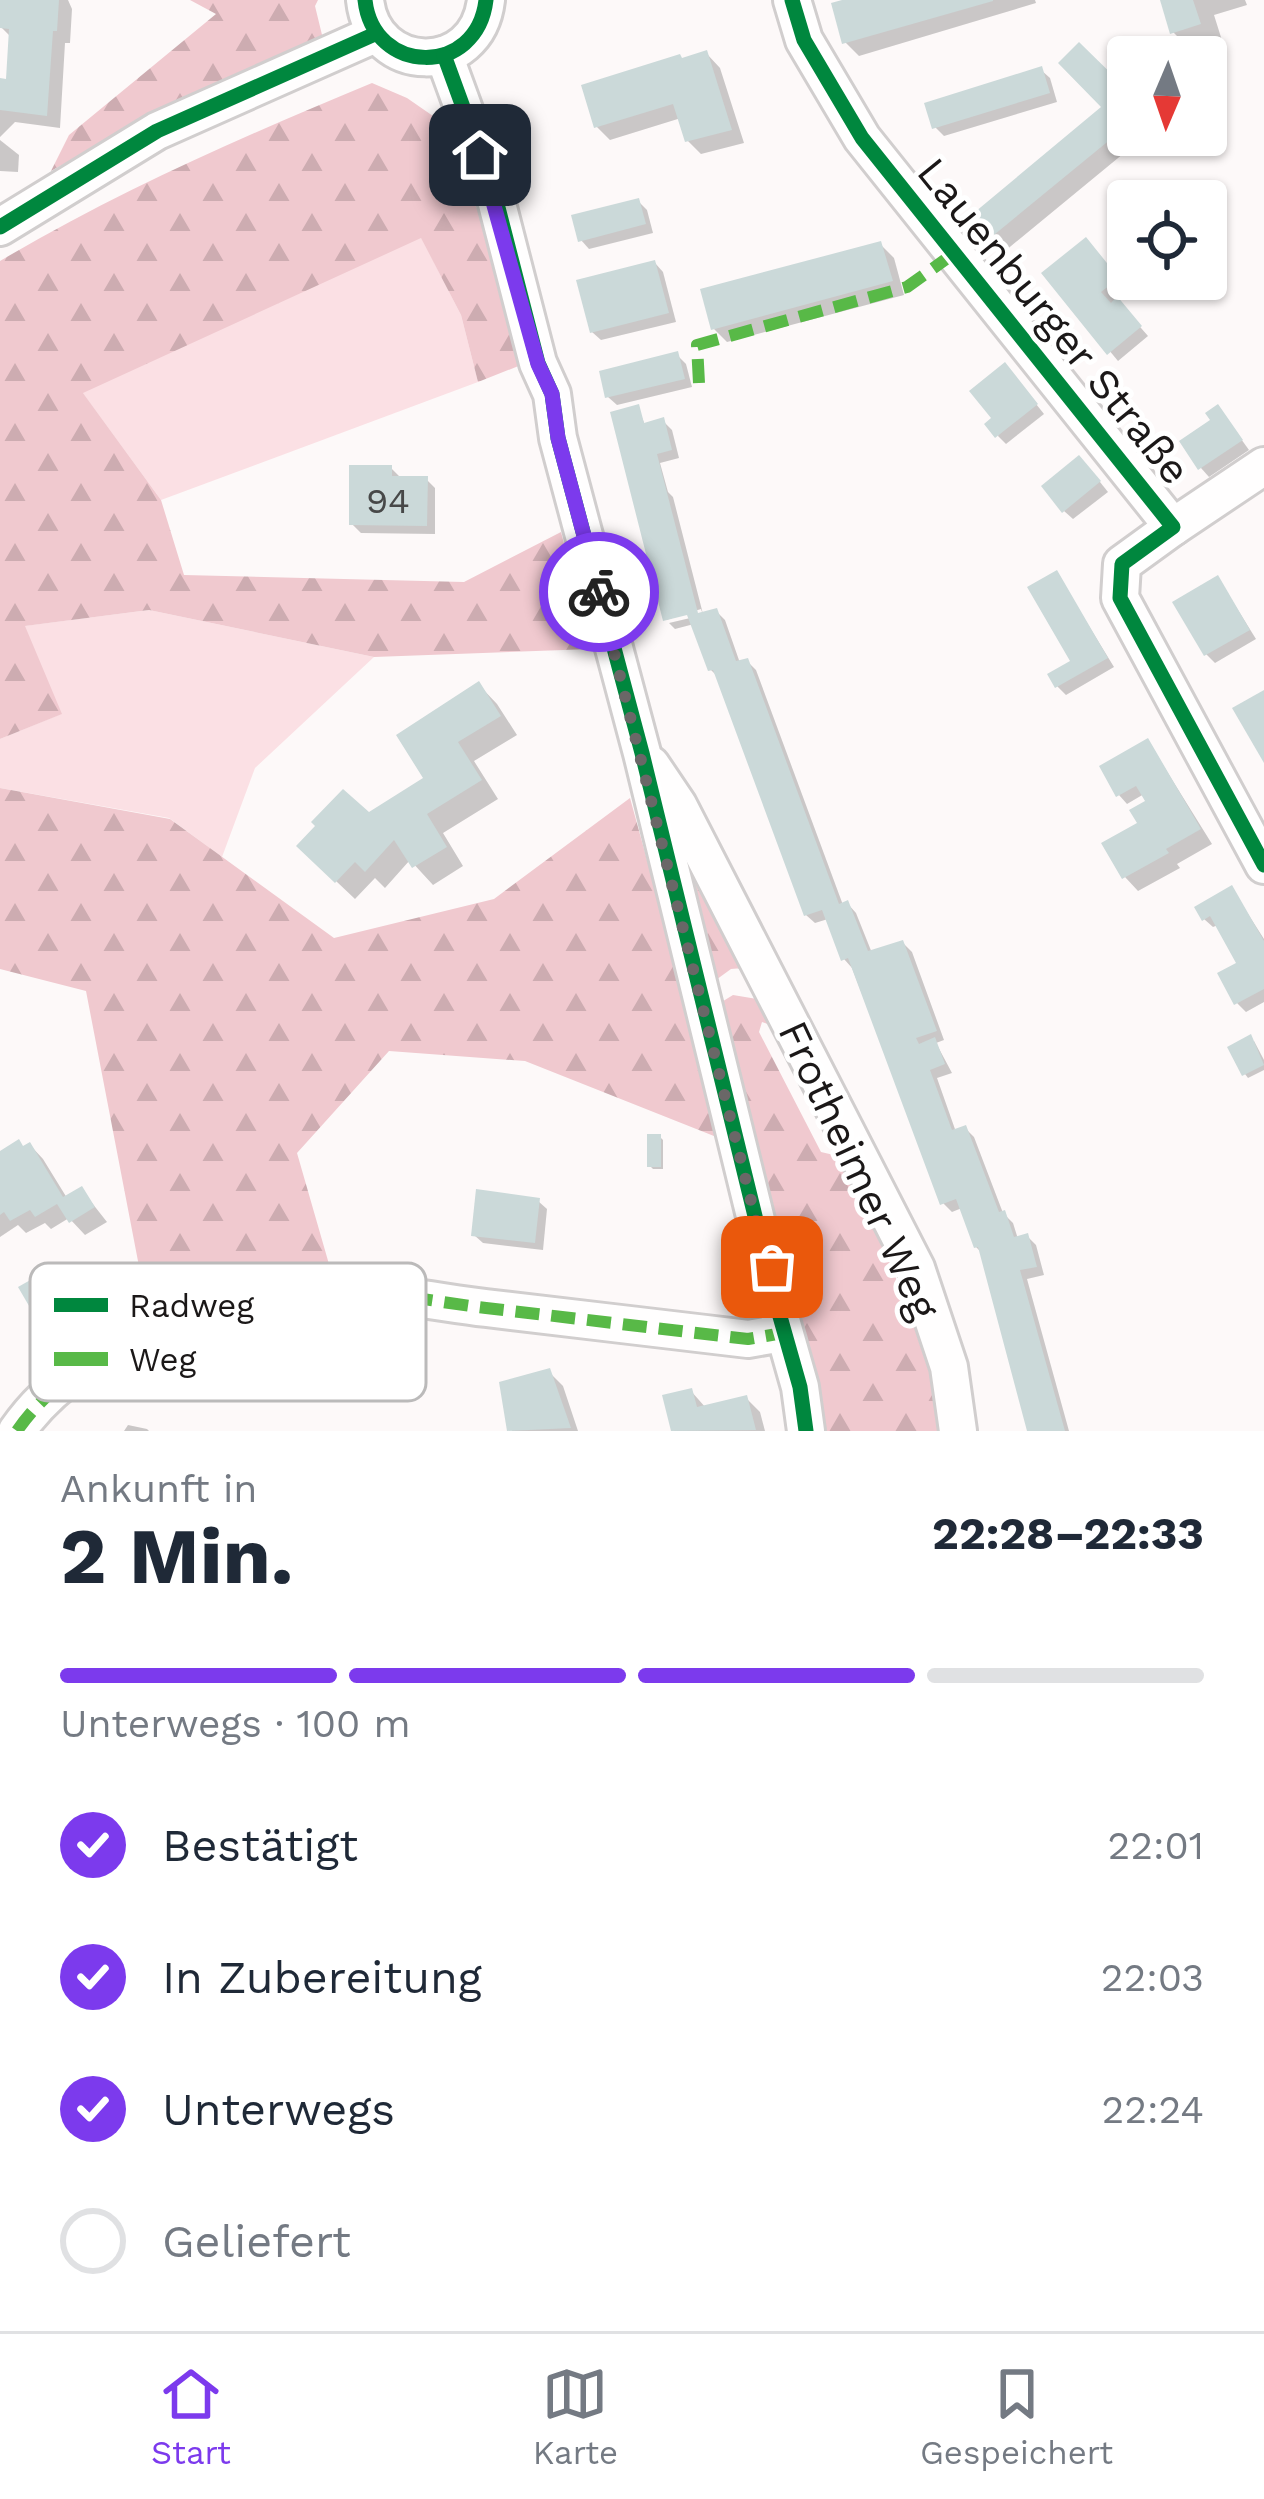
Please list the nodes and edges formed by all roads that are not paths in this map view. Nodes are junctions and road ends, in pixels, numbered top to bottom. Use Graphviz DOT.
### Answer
graph roads {
  1 [pos="486,0"];
  2 [pos="792,0"];
  3 [pos="370,17"];
  4 [pos="445,56"];
  5 [pos="0,227"];
  6 [pos="1264,466"];
  7 [pos="1173,526"];
  8 [pos="642,753"];
  9 [pos="1264,865"];
  10 [pos="769,982"];
  11 [pos="704,1008"];
  12 [pos="426,1300"];
  13 [pos="783,1333"];
  14 [pos="40,1401"];
  15 [pos="17,1431"];
  16 [pos="806,1431"];
  17 [pos="958,1431"];
  1 -- 4 [label="street"];
  2 -- 7 [label="street, Lauenburger Straße"];
  3 -- 4 [label="street"];
  3 -- 5 [label="street"];
  4 -- 8 [label="street, Frotheimer Weg"];
  6 -- 7 [label="street"];
  7 -- 9 [label="street, Lauenburger Straße"];
  8 -- 10 [label="street, Frotheimer Weg"];
  8 -- 11 [label="street, Frotheimer Weg"];
  10 -- 11 [label="street, Frotheimer Weg"];
  10 -- 17 [label="street, Frotheimer Weg"];
  11 -- 13 [label="street, Frotheimer Weg"];
  12 -- 13 [label="street"];
  13 -- 16 [label="street, Frotheimer Weg"];
  14 -- 15 [label="street"];
}
